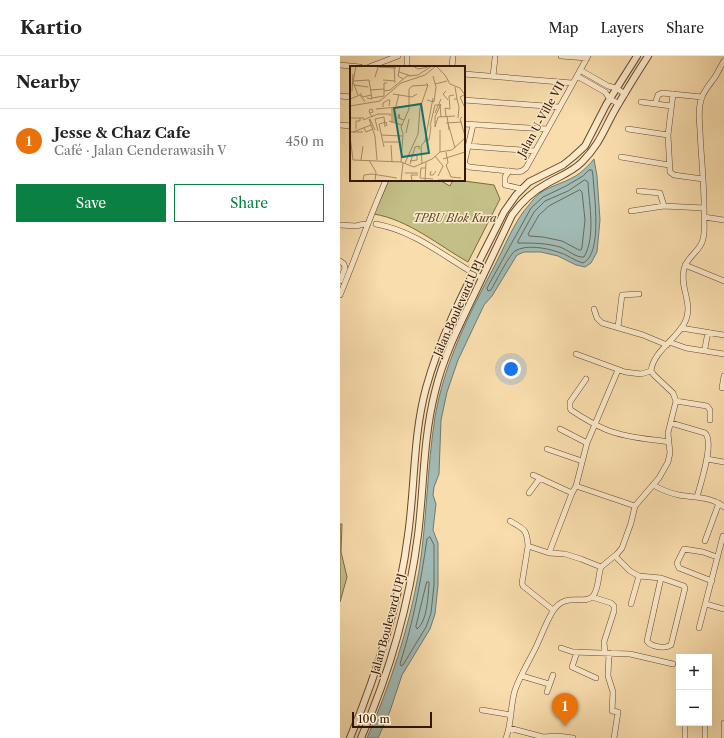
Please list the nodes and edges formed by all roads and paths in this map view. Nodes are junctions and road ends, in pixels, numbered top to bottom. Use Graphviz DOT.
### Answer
graph roads {
  1 [pos="398,56"];
  2 [pos="453,56"];
  3 [pos="561,56"];
  4 [pos="637,56"];
  5 [pos="648,56"];
  6 [pos="578,57"];
  7 [pos="587,57"];
  8 [pos="495,58"];
  9 [pos="724,61"];
  10 [pos="340,65"];
  11 [pos="350,66"];
  12 [pos="372,66"];
  13 [pos="452,66"];
  14 [pos="578,73"];
  15 [pos="465,74"];
  16 [pos="493,76"];
  17 [pos="572,83"];
  18 [pos="608,86"];
  19 [pos="616,88"];
  20 [pos="604,92"];
  21 [pos="625,94"];
  22 [pos="673,94"];
  23 [pos="340,96"];
  24 [pos="350,97"];
  25 [pos="702,97"];
  26 [pos="610,99"];
  27 [pos="465,100"];
  28 [pos="640,102"];
  29 [pos="619,104"];
  30 [pos="655,104"];
  31 [pos="672,106"];
  32 [pos="559,107"];
  33 [pos="465,124"];
  34 [pos="340,125"];
  35 [pos="473,125"];
  36 [pos="350,126"];
  37 [pos="547,129"];
  38 [pos="628,129"];
  39 [pos="668,135"];
  40 [pos="468,146"];
  41 [pos="535,151"];
  42 [pos="621,157"];
  43 [pos="465,160"];
  44 [pos="669,164"];
  45 [pos="465,165"];
  46 [pos="510,171"];
  47 [pos="703,179"];
  48 [pos="386,181"];
  49 [pos="522,189"];
  50 [pos="640,191"];
  51 [pos="664,206"];
  52 [pos="704,208"];
  53 [pos="631,211"];
  54 [pos="704,217"];
  55 [pos="724,220"];
  56 [pos="364,224"];
  57 [pos="376,224"];
  58 [pos="340,225"];
  59 [pos="340,261"];
  60 [pos="685,265"];
  61 [pos="474,274"];
  62 [pos="482,278"];
  63 [pos="340,281"];
  64 [pos="724,281"];
  65 [pos="640,294"];
  66 [pos="340,295"];
  67 [pos="594,309"];
  68 [pos="618,327"];
  69 [pos="681,328"];
  70 [pos="708,332"];
  71 [pos="724,335"];
  72 [pos="668,344"];
  73 [pos="706,348"];
  74 [pos="576,354"];
  75 [pos="724,354"];
  76 [pos="618,370"];
  77 [pos="651,371"];
  78 [pos="724,376"];
  79 [pos="586,379"];
  80 [pos="722,388"];
  81 [pos="676,401"];
  82 [pos="710,420"];
  83 [pos="671,423"];
  84 [pos="595,425"];
  85 [pos="560,428"];
  86 [pos="669,442"];
  87 [pos="587,443"];
  88 [pos="547,449"];
  89 [pos="707,459"];
  90 [pos="582,461"];
  91 [pos="724,462"];
  92 [pos="534,475"];
  93 [pos="540,478"];
  94 [pos="653,485"];
  95 [pos="576,486"];
  96 [pos="529,493"];
  97 [pos="572,493"];
  98 [pos="697,497"];
  99 [pos="722,505"];
  100 [pos="635,506"];
  101 [pos="510,521"];
  102 [pos="723,536"];
  103 [pos="705,541"];
  104 [pos="528,546"];
  105 [pos="549,553"];
  106 [pos="615,556"];
  107 [pos="718,557"];
  108 [pos="601,567"];
  109 [pos="639,576"];
  110 [pos="660,578"];
  111 [pos="712,581"];
  112 [pos="592,597"];
  113 [pos="631,604"];
  114 [pos="706,604"];
  115 [pos="724,609"];
  116 [pos="553,610"];
  117 [pos="699,628"];
  118 [pos="561,648"];
  119 [pos="577,652"];
  120 [pos="607,653"];
  121 [pos="673,664"];
  122 [pos="553,675"];
  123 [pos="522,676"];
  124 [pos="596,678"];
  125 [pos="549,684"];
  126 [pos="547,692"];
  127 [pos="482,710"];
  128 [pos="511,715"];
  129 [pos="724,723"];
  130 [pos="685,726"];
  131 [pos="705,726"];
  132 [pos="509,728"];
  133 [pos="350,738"];
  134 [pos="361,738"];
  135 [pos="506,738"];
  136 [pos="571,738"];
  137 [pos="614,738"];
  138 [pos="685,738"];
  139 [pos="705,738"];
  140 [pos="724,738"];
  1 -- 12 [label="street"];
  2 -- 13 [label="street"];
  3 -- 6 [label="street"];
  4 -- 19 [label="street, Jalan Boulevard UPJ"];
  5 -- 21 [label="street, Jalan Boulevard UPJ"];
  6 -- 7 [label="street"];
  7 -- 14 [label="street, Jalan U-Ville VII"];
  8 -- 16 [label="street"];
  9 -- 25 [label="street"];
  10 -- 11 [label="street"];
  14 -- 17 [label="street, Jalan U-Ville VII"];
  14 -- 18 [label="street"];
  14 -- 20 [label="street"];
  15 -- 16 [label="street"];
  16 -- 17 [label="street"];
  17 -- 32 [label="street, Jalan U-Ville VII"];
  18 -- 19 [label="street"];
  18 -- 20 [label="street"];
  19 -- 21 [label="street"];
  19 -- 26 [label="street, Jalan Boulevard UPJ"];
  20 -- 26 [label="street"];
  21 -- 29 [label="street, Jalan Boulevard UPJ"];
  22 -- 25 [label="street"];
  22 -- 30 [label="street"];
  22 -- 31 [label="street"];
  23 -- 24 [label="street"];
  25 -- 47 [label="street"];
  26 -- 29 [label="street"];
  26 -- 49 [label="street, Jalan Boulevard UPJ"];
  27 -- 32 [label="street"];
  28 -- 30 [label="street"];
  29 -- 62 [label="street, Jalan Boulevard UPJ"];
  30 -- 31 [label="street"];
  31 -- 39 [label="street"];
  32 -- 37 [label="street, Jalan U-Ville VII"];
  33 -- 35 [label="street"];
  34 -- 36 [label="street"];
  35 -- 37 [label="street"];
  35 -- 40 [label="street"];
  37 -- 41 [label="street, Jalan U-Ville VII"];
  38 -- 39 [label="street"];
  39 -- 44 [label="street"];
  40 -- 41 [label="street"];
  40 -- 43 [label="street"];
  41 -- 46 [label="street, Jalan U-Ville VII"];
  42 -- 44 [label="street"];
  44 -- 47 [label="street"];
  45 -- 46 [label="street"];
  46 -- 49 [label="street"];
  47 -- 52 [label="street"];
  48 -- 66 [label="street"];
  49 -- 61 [label="street, Jalan Boulevard UPJ"];
  50 -- 51 [label="street"];
  51 -- 52 [label="street"];
  51 -- 53 [label="street"];
  52 -- 54 [label="street"];
  54 -- 55 [label="street"];
  54 -- 60 [label="street"];
  56 -- 58 [label="street"];
  57 -- 61 [label="street"];
  59 -- 63 [label="street"];
  60 -- 64 [label="street"];
  60 -- 69 [label="street"];
  61 -- 62 [label="street"];
  61 -- 133 [label="street, Jalan Boulevard UPJ"];
  62 -- 134 [label="street, Jalan Boulevard UPJ"];
  65 -- 68 [label="street"];
  67 -- 68 [label="street"];
  68 -- 72 [label="street"];
  69 -- 70 [label="street"];
  69 -- 72 [label="street"];
  70 -- 71 [label="street"];
  70 -- 73 [label="street"];
  72 -- 75 [label="street"];
  72 -- 77 [label="street"];
  74 -- 76 [label="street"];
  76 -- 77 [label="street"];
  76 -- 84 [label="street"];
  77 -- 81 [label="street"];
  78 -- 80 [label="street"];
  79 -- 84 [label="street"];
  81 -- 82 [label="street"];
  81 -- 83 [label="street"];
  83 -- 86 [label="street"];
  83 -- 89 [label="street"];
  84 -- 86 [label="street"];
  84 -- 87 [label="street"];
  85 -- 87 [label="street"];
  86 -- 94 [label="street"];
  87 -- 90 [label="street"];
  88 -- 90 [label="street"];
  89 -- 91 [label="street"];
  89 -- 98 [label="street"];
  90 -- 95 [label="street"];
  92 -- 93 [label="street"];
  93 -- 96 [label="street"];
  93 -- 97 [label="street"];
  94 -- 98 [label="street"];
  94 -- 100 [label="street"];
  95 -- 97 [label="street"];
  95 -- 100 [label="street"];
  97 -- 105 [label="street"];
  98 -- 99 [label="street"];
  99 -- 103 [label="street"];
  100 -- 106 [label="street"];
  101 -- 104 [label="street"];
  102 -- 107 [label="street"];
  104 -- 105 [label="street"];
  104 -- 116 [label="street"];
  105 -- 108 [label="street"];
  106 -- 108 [label="street"];
  106 -- 109 [label="street"];
  107 -- 111 [label="street"];
  107 -- 111 [label="street"];
  108 -- 112 [label="street"];
  109 -- 110 [label="street"];
  109 -- 113 [label="street"];
  110 -- 110 [label="street"];
  111 -- 114 [label="street"];
  112 -- 116 [label="street"];
  112 -- 120 [label="street"];
  114 -- 115 [label="street"];
  114 -- 117 [label="street"];
  116 -- 123 [label="street"];
  118 -- 119 [label="street"];
  119 -- 120 [label="street"];
  119 -- 124 [label="street"];
  120 -- 121 [label="street"];
  120 -- 137 [label="street"];
  122 -- 125 [label="street"];
  123 -- 125 [label="street"];
  123 -- 128 [label="street"];
  125 -- 126 [label="street"];
  127 -- 128 [label="street"];
  128 -- 132 [label="street"];
  129 -- 140 [label="street"];
  130 -- 138 [label="street"];
  131 -- 139 [label="street"];
  132 -- 135 [label="street"];
  132 -- 136 [label="street"];
}
